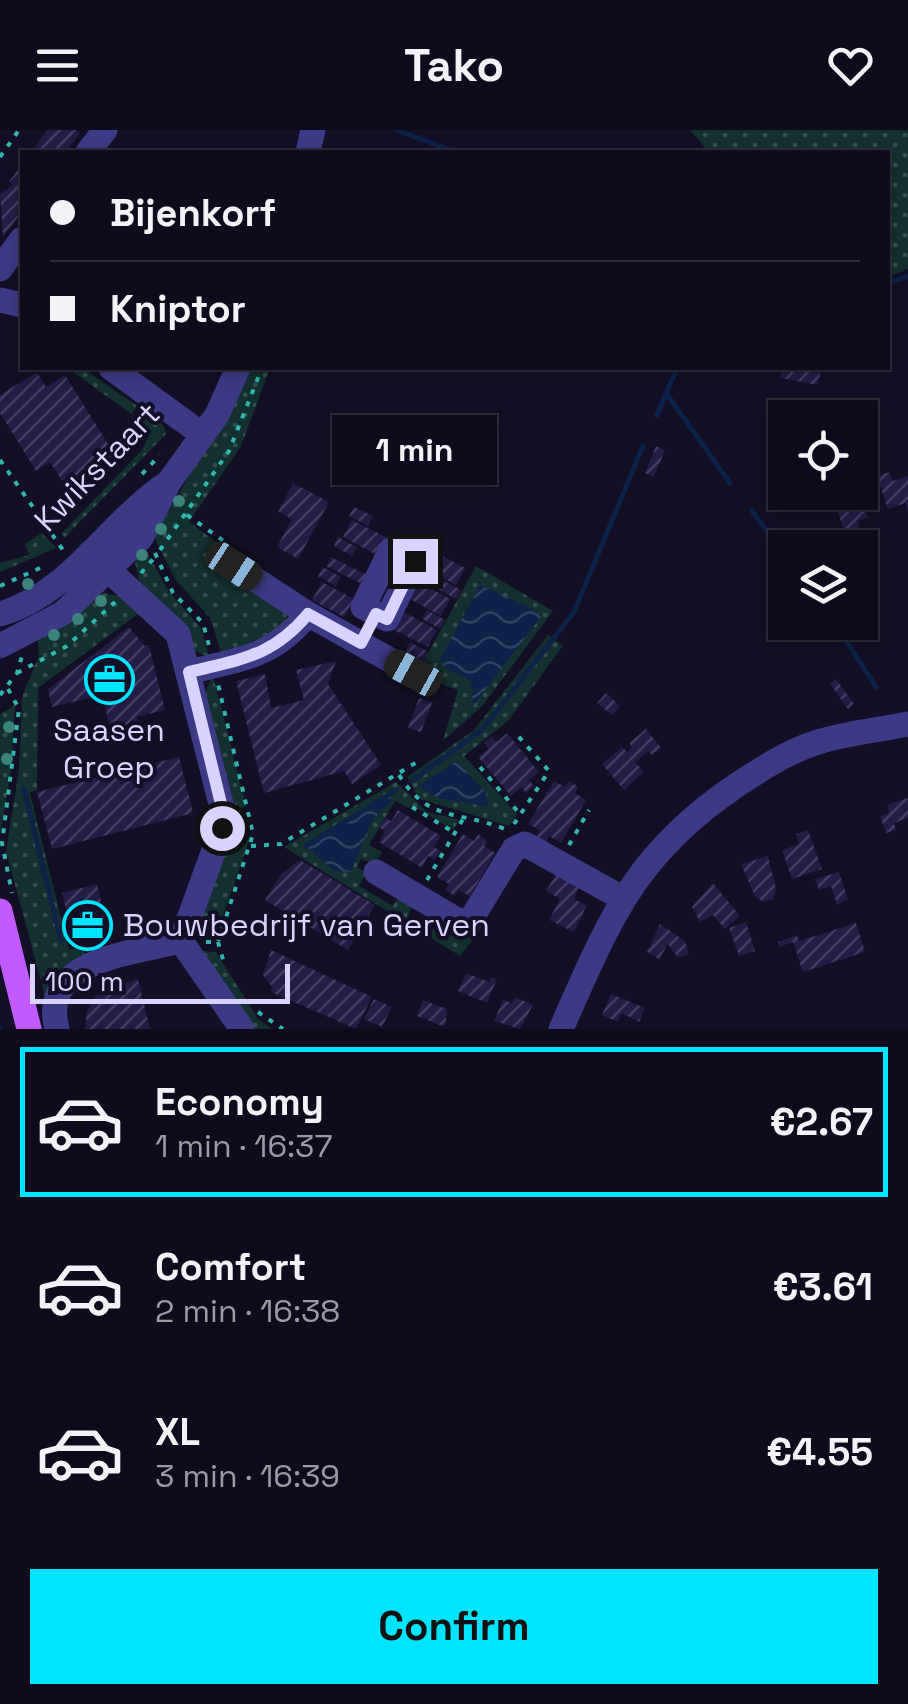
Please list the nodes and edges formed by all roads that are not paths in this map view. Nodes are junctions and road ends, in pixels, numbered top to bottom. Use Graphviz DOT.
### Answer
graph roads {
  1 [pos="105,130"];
  2 [pos="90,150"];
  3 [pos="20,242"];
  4 [pos="0,269"];
  5 [pos="114,370"];
  6 [pos="237,370"];
  7 [pos="203,435"];
  8 [pos="169,482"];
  9 [pos="76,548"];
  10 [pos="232,565"];
  11 [pos="120,579"];
  12 [pos="0,614"];
  13 [pos="308,614"];
  14 [pos="376,614"];
  15 [pos="361,643"];
  16 [pos="0,646"];
  17 [pos="189,672"];
  18 [pos="413,673"];
  19 [pos="908,724"];
  20 [pos="376,872"];
  21 [pos="622,898"];
  22 [pos="7,909"];
  23 [pos="181,942"];
  24 [pos="29,1029"];
  25 [pos="56,1029"];
  26 [pos="242,1029"];
  27 [pos="560,1029"];
  1 -- 2 [label="street"];
  3 -- 4 [label="street"];
  5 -- 7 [label="street"];
  6 -- 7 [label="street, Kwikstaart"];
  7 -- 8 [label="street, Kwikstaart"];
  8 -- 9 [label="street, Kwikstaart"];
  8 -- 11 [label="street, Kwikstaart"];
  9 -- 11 [label="street"];
  9 -- 12 [label="street, Kwikstaart"];
  10 -- 13 [label="street"];
  11 -- 16 [label="street, Kwikstaart"];
  11 -- 17 [label="street"];
  13 -- 15 [label="street"];
  13 -- 17 [label="street"];
  14 -- 15 [label="street"];
  15 -- 18 [label="street"];
  17 -- 23 [label="street"];
  19 -- 21 [label="street"];
  20 -- 21 [label="street"];
  21 -- 27 [label="street"];
  22 -- 24 [label="main road"];
  23 -- 25 [label="street"];
  23 -- 26 [label="street"];
}
